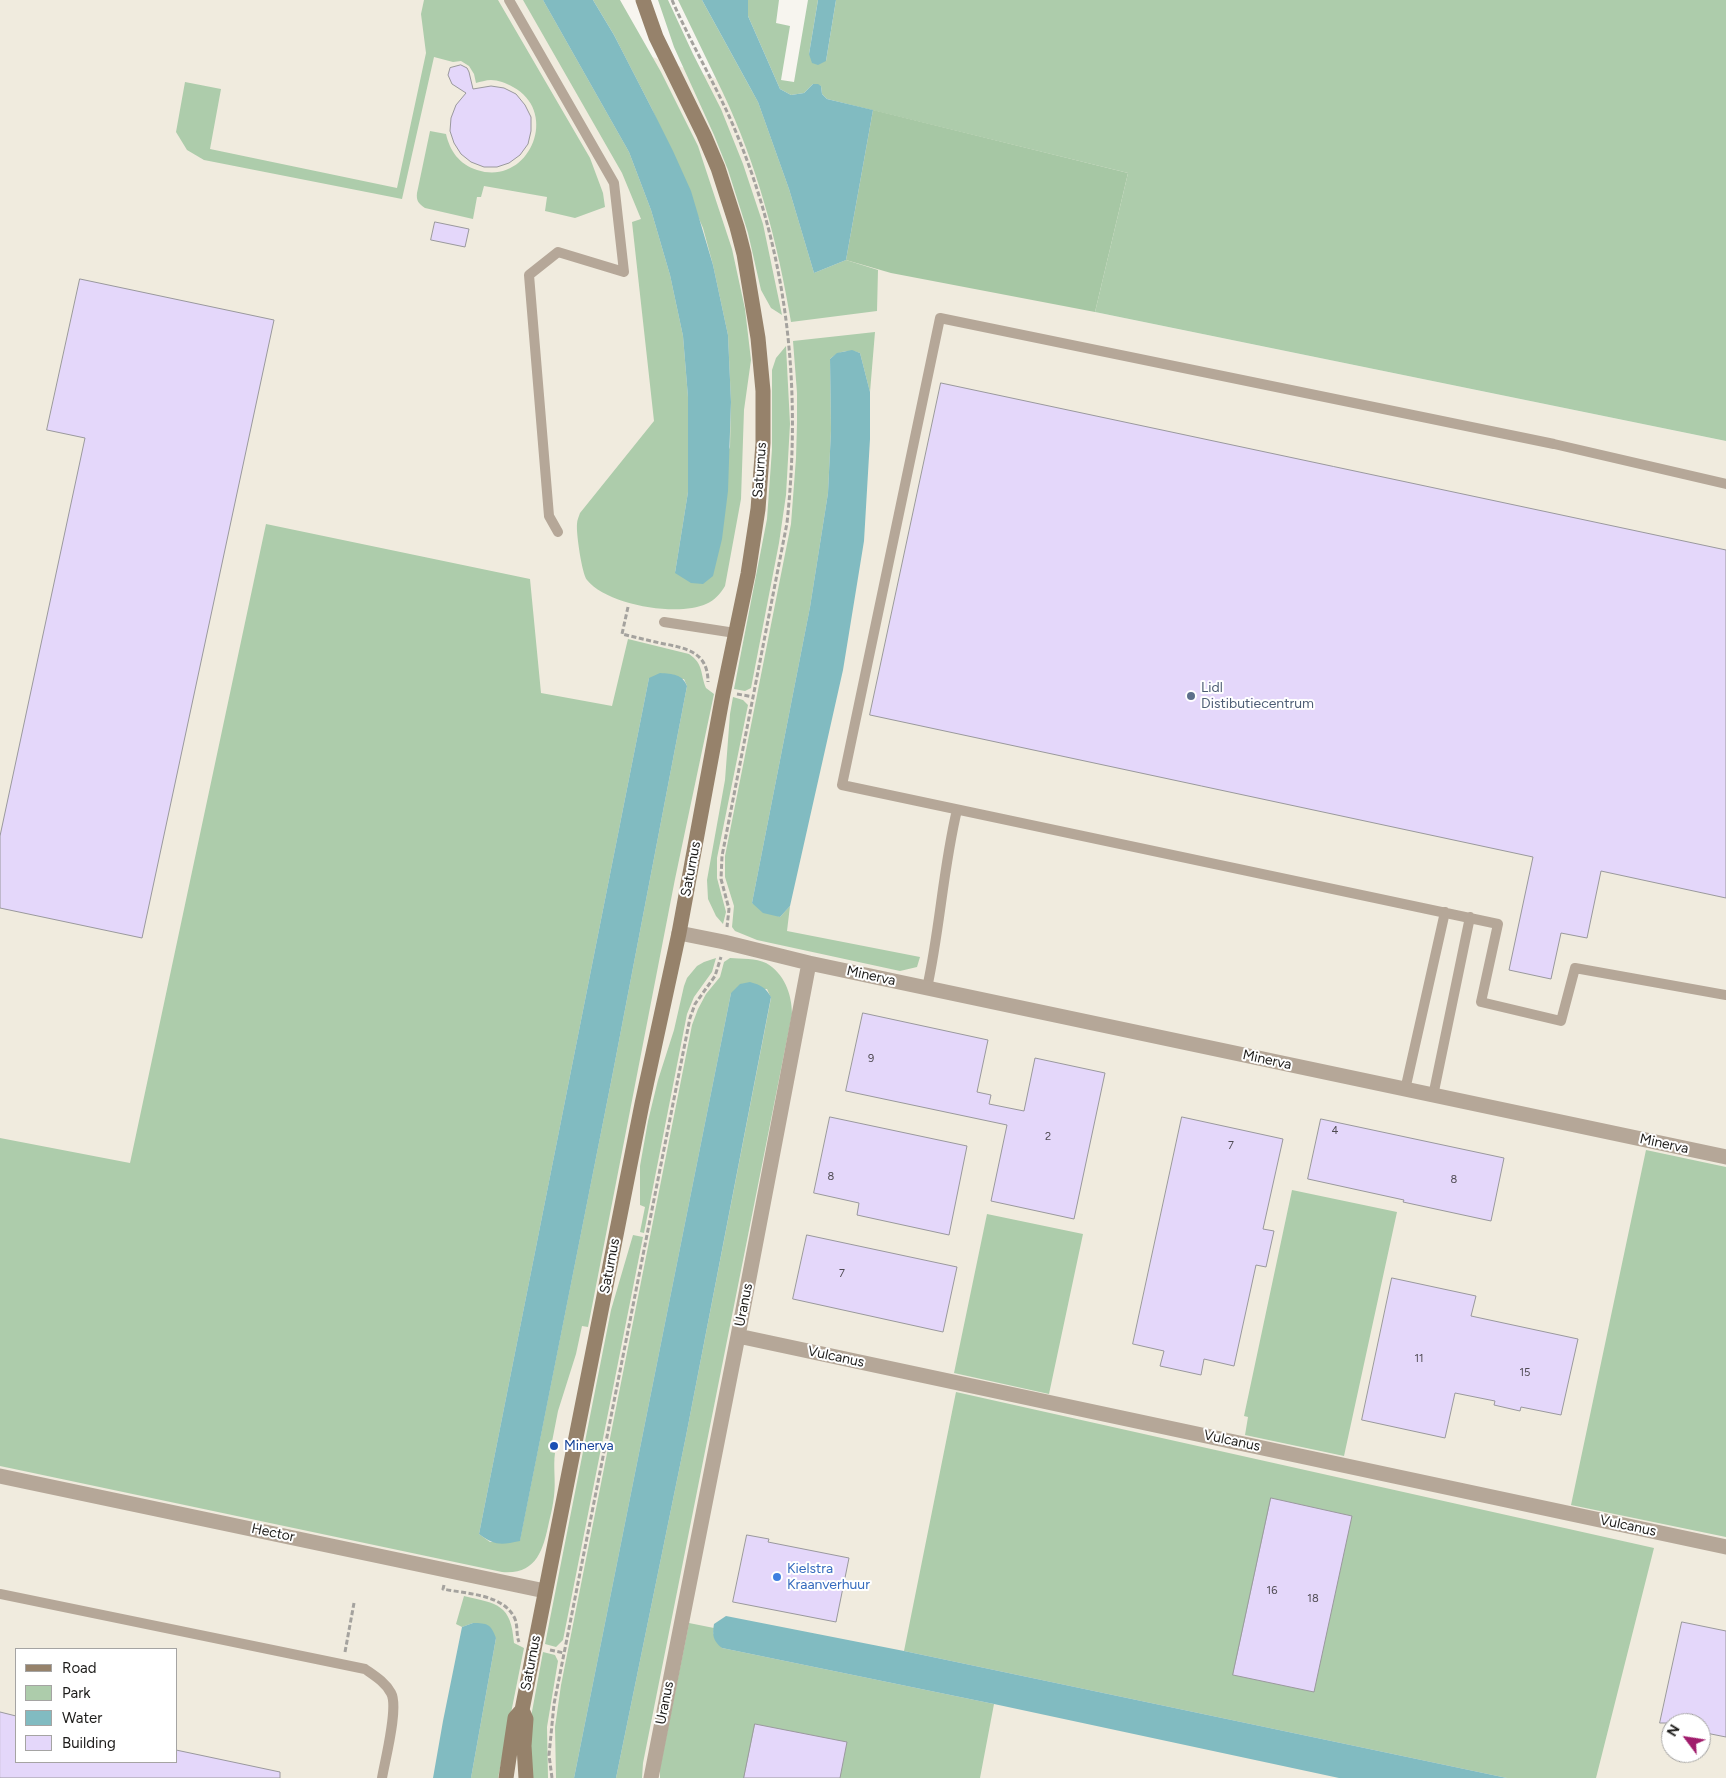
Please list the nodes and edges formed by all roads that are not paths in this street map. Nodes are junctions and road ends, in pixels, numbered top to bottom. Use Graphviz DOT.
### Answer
graph roads {
  1 [pos="509,0"];
  2 [pos="633,0"];
  3 [pos="643,0"];
  4 [pos="656,37"];
  5 [pos="1726,484"];
  6 [pos="558,532"];
  7 [pos="664,622"];
  8 [pos="736,633"];
  9 [pos="957,810"];
  10 [pos="1445,912"];
  11 [pos="1470,917"];
  12 [pos="679,933"];
  13 [pos="809,963"];
  14 [pos="927,988"];
  15 [pos="1726,995"];
  16 [pos="1405,1090"];
  17 [pos="1433,1096"];
  18 [pos="1726,1157"];
  19 [pos="738,1336"];
  20 [pos="0,1476"];
  21 [pos="1726,1547"];
  22 [pos="546,1591"];
  23 [pos="0,1594"];
  24 [pos="522,1710"];
  25 [pos="382,1778"];
  26 [pos="506,1778"];
  27 [pos="526,1778"];
  28 [pos="651,1778"];
  1 -- 6 [label="lane"];
  2 -- 4 [label="main road, Saturnus"];
  3 -- 4 [label="main road, Saturnus"];
  4 -- 8 [label="main road, Saturnus"];
  5 -- 9 [label="lane"];
  7 -- 8 [label="lane"];
  8 -- 12 [label="main road, Saturnus"];
  9 -- 10 [label="lane"];
  9 -- 14 [label="lane"];
  10 -- 11 [label="lane"];
  10 -- 16 [label="lane"];
  11 -- 15 [label="lane"];
  11 -- 17 [label="lane"];
  12 -- 13 [label="street"];
  12 -- 22 [label="main road, Saturnus"];
  13 -- 14 [label="street, Minerva"];
  13 -- 19 [label="street, Uranus"];
  14 -- 16 [label="street, Minerva"];
  16 -- 17 [label="street, Minerva"];
  17 -- 18 [label="street, Minerva"];
  19 -- 21 [label="street, Vulcanus"];
  19 -- 28 [label="street, Uranus"];
  20 -- 22 [label="street, Hector"];
  22 -- 24 [label="main road, Saturnus"];
  23 -- 25 [label="lane"];
  24 -- 26 [label="main road, Saturnus"];
  24 -- 27 [label="main road, Saturnus"];
}
